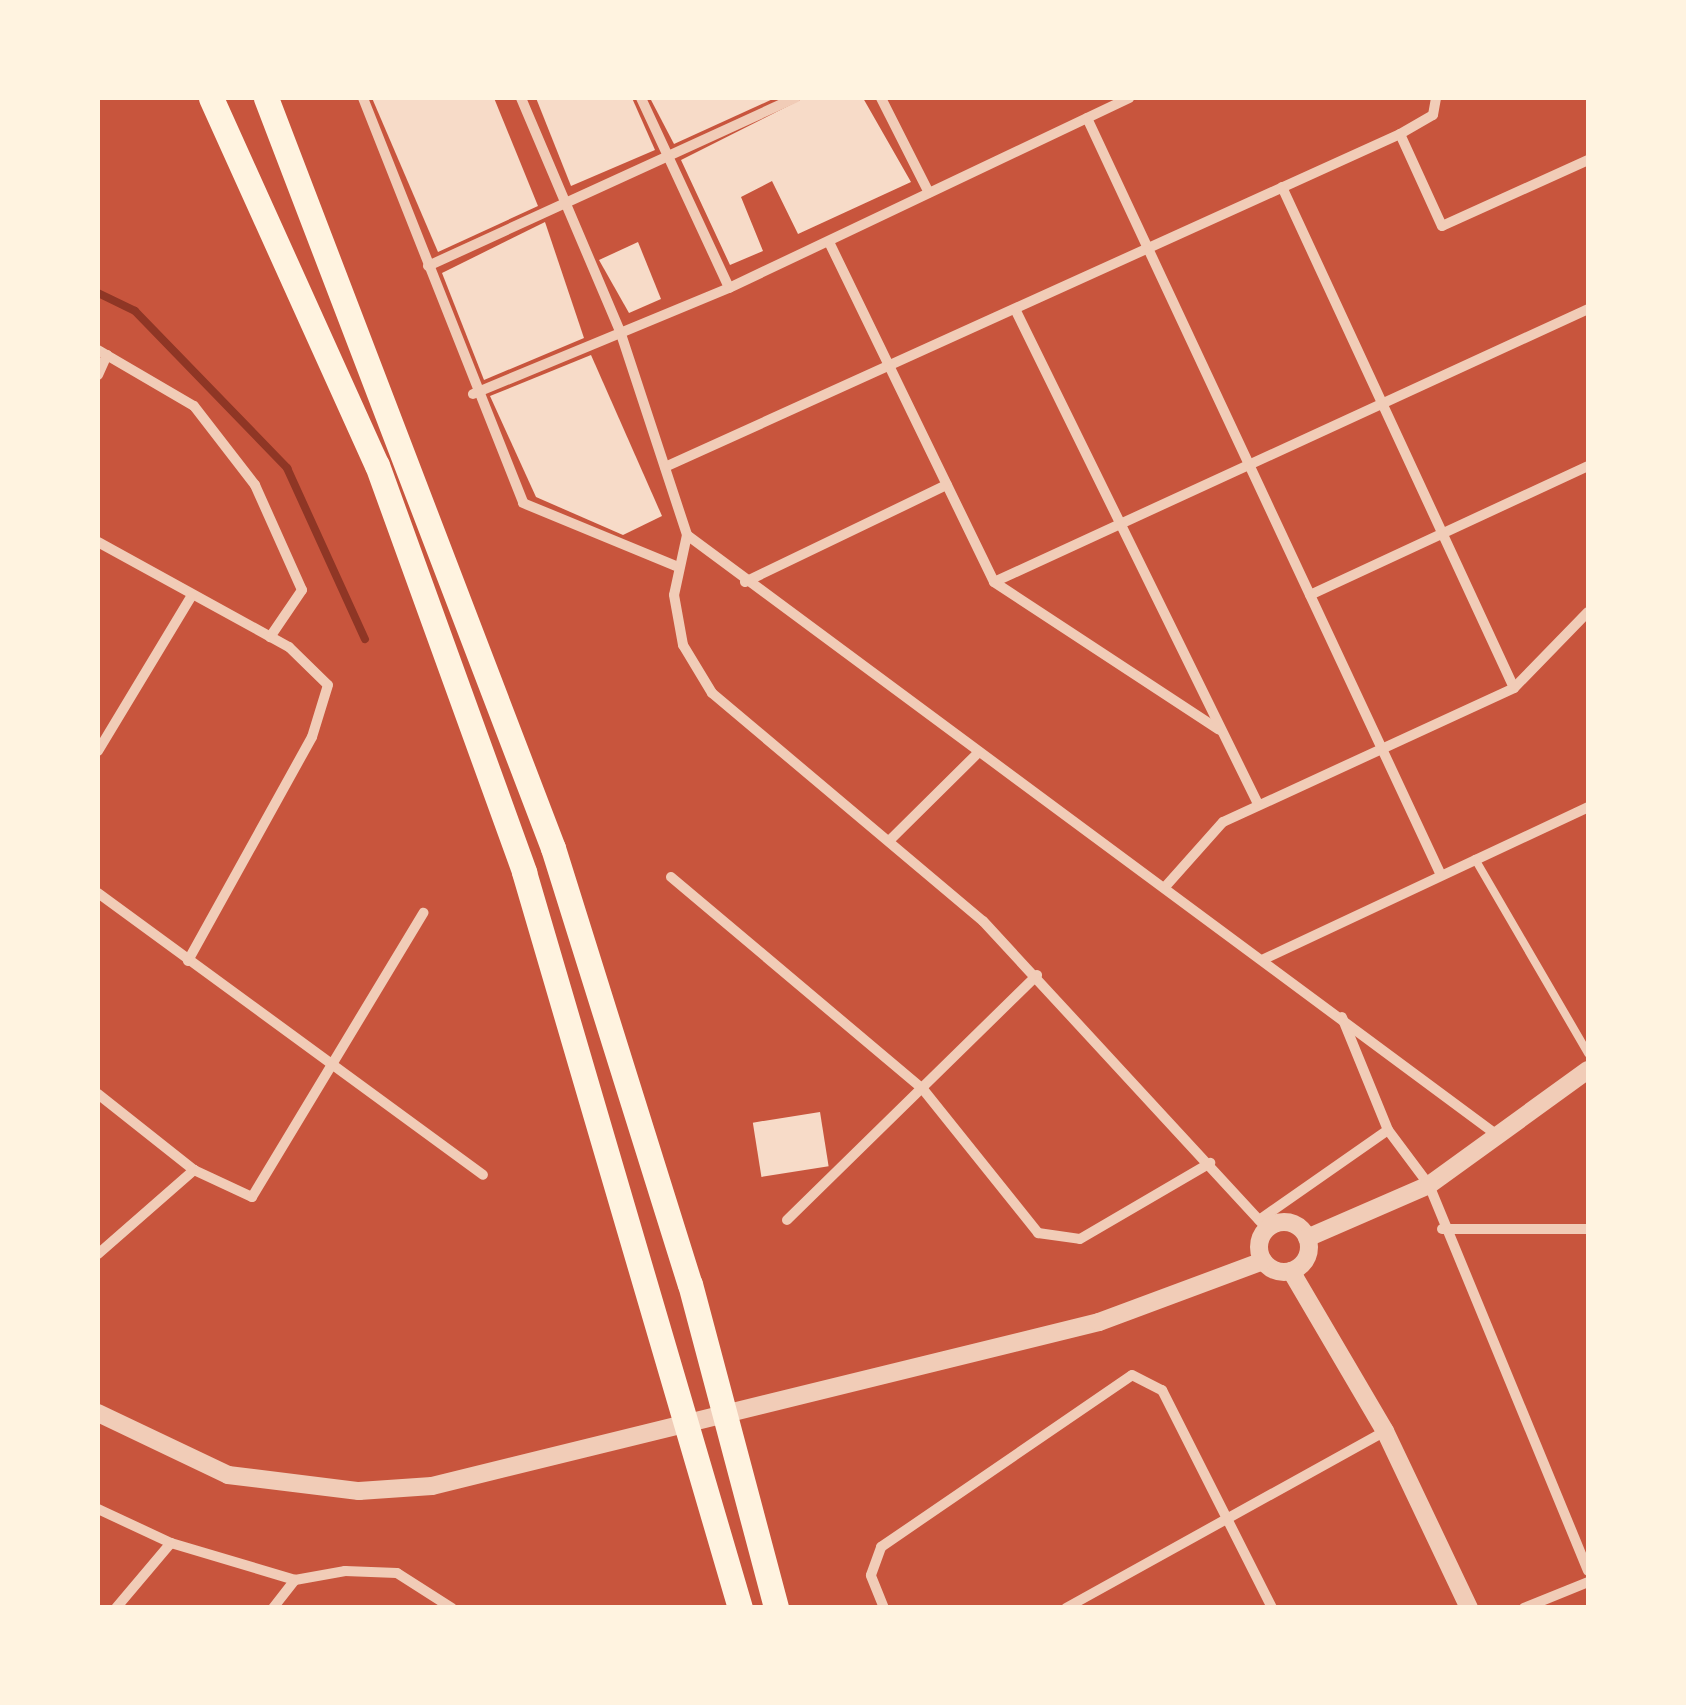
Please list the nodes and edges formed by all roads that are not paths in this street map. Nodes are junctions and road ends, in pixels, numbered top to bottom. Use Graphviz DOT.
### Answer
graph roads {
  1 [pos="211,98"];
  2 [pos="266,98"];
  3 [pos="362,98"];
  4 [pos="521,98"];
  5 [pos="641,98"];
  6 [pos="795,98"];
  7 [pos="881,98"];
  8 [pos="1129,98"];
  9 [pos="1436,98"];
  10 [pos="1088,118"];
  11 [pos="1400,134"];
  12 [pos="671,154"];
  13 [pos="1588,160"];
  14 [pos="1282,187"];
  15 [pos="929,194"];
  16 [pos="562,202"];
  17 [pos="828,242"];
  18 [pos="1148,248"];
  19 [pos="428,266"];
  20 [pos="729,288"];
  21 [pos="1015,309"];
  22 [pos="1588,309"];
  23 [pos="620,334"];
  24 [pos="102,352"];
  25 [pos="889,366"];
  26 [pos="98,374"];
  27 [pos="473,394"];
  28 [pos="1384,410"];
  29 [pos="1588,466"];
  30 [pos="665,467"];
  31 [pos="1252,470"];
  32 [pos="947,485"];
  33 [pos="1119,530"];
  34 [pos="1442,534"];
  35 [pos="687,535"];
  36 [pos="98,542"];
  37 [pos="676,566"];
  38 [pos="744,582"];
  39 [pos="994,582"];
  40 [pos="1310,595"];
  41 [pos="192,596"];
  42 [pos="1588,612"];
  43 [pos="270,637"];
  44 [pos="1514,688"];
  45 [pos="1219,730"];
  46 [pos="1381,747"];
  47 [pos="98,751"];
  48 [pos="979,752"];
  49 [pos="1258,804"];
  50 [pos="1588,807"];
  51 [pos="891,839"];
  52 [pos="1475,859"];
  53 [pos="1441,875"];
  54 [pos="671,878"];
  55 [pos="1164,887"];
  56 [pos="98,893"];
  57 [pos="423,913"];
  58 [pos="1264,960"];
  59 [pos="188,961"];
  60 [pos="1038,974"];
  61 [pos="1341,1016"];
  62 [pos="1588,1053"];
  63 [pos="332,1068"];
  64 [pos="1588,1070"];
  65 [pos="922,1088"];
  66 [pos="100,1099"];
  67 [pos="1388,1130"];
  68 [pos="1497,1135"];
  69 [pos="1210,1164"];
  70 [pos="194,1170"];
  71 [pos="484,1174"];
  72 [pos="1429,1185"];
  73 [pos="788,1220"];
  74 [pos="1263,1225"];
  75 [pos="1442,1229"];
  76 [pos="1588,1229"];
  77 [pos="1307,1238"];
  78 [pos="98,1254"];
  79 [pos="1264,1261"];
  80 [pos="1291,1271"];
  81 [pos="98,1413"];
  82 [pos="1385,1431"];
  83 [pos="98,1509"];
  84 [pos="1234,1520"];
  85 [pos="171,1544"];
  86 [pos="1588,1571"];
  87 [pos="295,1580"];
  88 [pos="1588,1582"];
  89 [pos="116,1608"];
  90 [pos="273,1608"];
  91 [pos="452,1608"];
  92 [pos="740,1608"];
  93 [pos="776,1608"];
  94 [pos="884,1608"];
  95 [pos="1066,1608"];
  96 [pos="1272,1608"];
  97 [pos="1469,1608"];
  98 [pos="1524,1608"];
  1 -- 92 [label="highway"];
  2 -- 93 [label="highway"];
  3 -- 19 [label="street"];
  4 -- 16 [label="street"];
  5 -- 12 [label="street"];
  6 -- 12 [label="street"];
  7 -- 15 [label="street"];
  8 -- 10 [label="street"];
  9 -- 11 [label="street"];
  10 -- 15 [label="street"];
  10 -- 18 [label="street"];
  11 -- 13 [label="street"];
  11 -- 14 [label="street"];
  12 -- 16 [label="street"];
  12 -- 20 [label="street"];
  14 -- 18 [label="street"];
  14 -- 28 [label="street"];
  15 -- 17 [label="street"];
  16 -- 19 [label="street"];
  16 -- 23 [label="street"];
  17 -- 20 [label="street"];
  17 -- 25 [label="street"];
  18 -- 21 [label="street"];
  18 -- 31 [label="street"];
  19 -- 27 [label="street"];
  20 -- 23 [label="street"];
  21 -- 25 [label="street"];
  21 -- 33 [label="street"];
  22 -- 28 [label="street"];
  23 -- 27 [label="street"];
  23 -- 30 [label="street"];
  24 -- 26 [label="street"];
  24 -- 43 [label="street"];
  25 -- 30 [label="street"];
  25 -- 32 [label="street"];
  27 -- 37 [label="street"];
  28 -- 31 [label="street"];
  28 -- 34 [label="street"];
  29 -- 34 [label="street"];
  30 -- 35 [label="street"];
  31 -- 33 [label="street"];
  31 -- 40 [label="street"];
  32 -- 38 [label="street"];
  32 -- 39 [label="street"];
  33 -- 39 [label="street"];
  33 -- 45 [label="street"];
  34 -- 40 [label="street"];
  34 -- 44 [label="street"];
  35 -- 37 [label="street"];
  35 -- 38 [label="street"];
  36 -- 41 [label="street"];
  37 -- 51 [label="street"];
  38 -- 48 [label="street"];
  39 -- 45 [label="street"];
  40 -- 46 [label="street"];
  41 -- 43 [label="street"];
  41 -- 47 [label="street"];
  42 -- 44 [label="street"];
  43 -- 59 [label="street"];
  44 -- 46 [label="street"];
  45 -- 49 [label="street"];
  46 -- 49 [label="street"];
  46 -- 53 [label="street"];
  48 -- 51 [label="street"];
  48 -- 55 [label="street"];
  49 -- 55 [label="street"];
  50 -- 52 [label="street"];
  51 -- 60 [label="street"];
  52 -- 53 [label="street"];
  52 -- 62 [label="lane"];
  53 -- 58 [label="street"];
  54 -- 65 [label="street"];
  55 -- 58 [label="street"];
  56 -- 59 [label="street"];
  57 -- 63 [label="street"];
  58 -- 61 [label="street"];
  59 -- 63 [label="street"];
  60 -- 65 [label="street"];
  60 -- 69 [label="street"];
  61 -- 67 [label="street"];
  61 -- 68 [label="street"];
  63 -- 70 [label="street"];
  63 -- 71 [label="street"];
  64 -- 68 [label="street"];
  65 -- 69 [label="street"];
  65 -- 73 [label="street"];
  66 -- 70 [label="street"];
  67 -- 72 [label="street"];
  67 -- 74 [label="street"];
  68 -- 72 [label="street"];
  69 -- 74 [label="street"];
  70 -- 78 [label="street"];
  72 -- 75 [label="street"];
  72 -- 77 [label="street"];
  74 -- 77 [label="street"];
  74 -- 79 [label="street"];
  75 -- 76 [label="street"];
  75 -- 86 [label="street"];
  77 -- 80 [label="street"];
  79 -- 80 [label="street"];
  79 -- 81 [label="street"];
  80 -- 82 [label="street"];
  82 -- 84 [label="street"];
  82 -- 97 [label="street"];
  83 -- 85 [label="street"];
  84 -- 94 [label="street"];
  84 -- 95 [label="street"];
  84 -- 96 [label="street"];
  85 -- 87 [label="street"];
  85 -- 89 [label="street"];
  87 -- 90 [label="street"];
  87 -- 91 [label="street"];
  88 -- 98 [label="street"];
}
